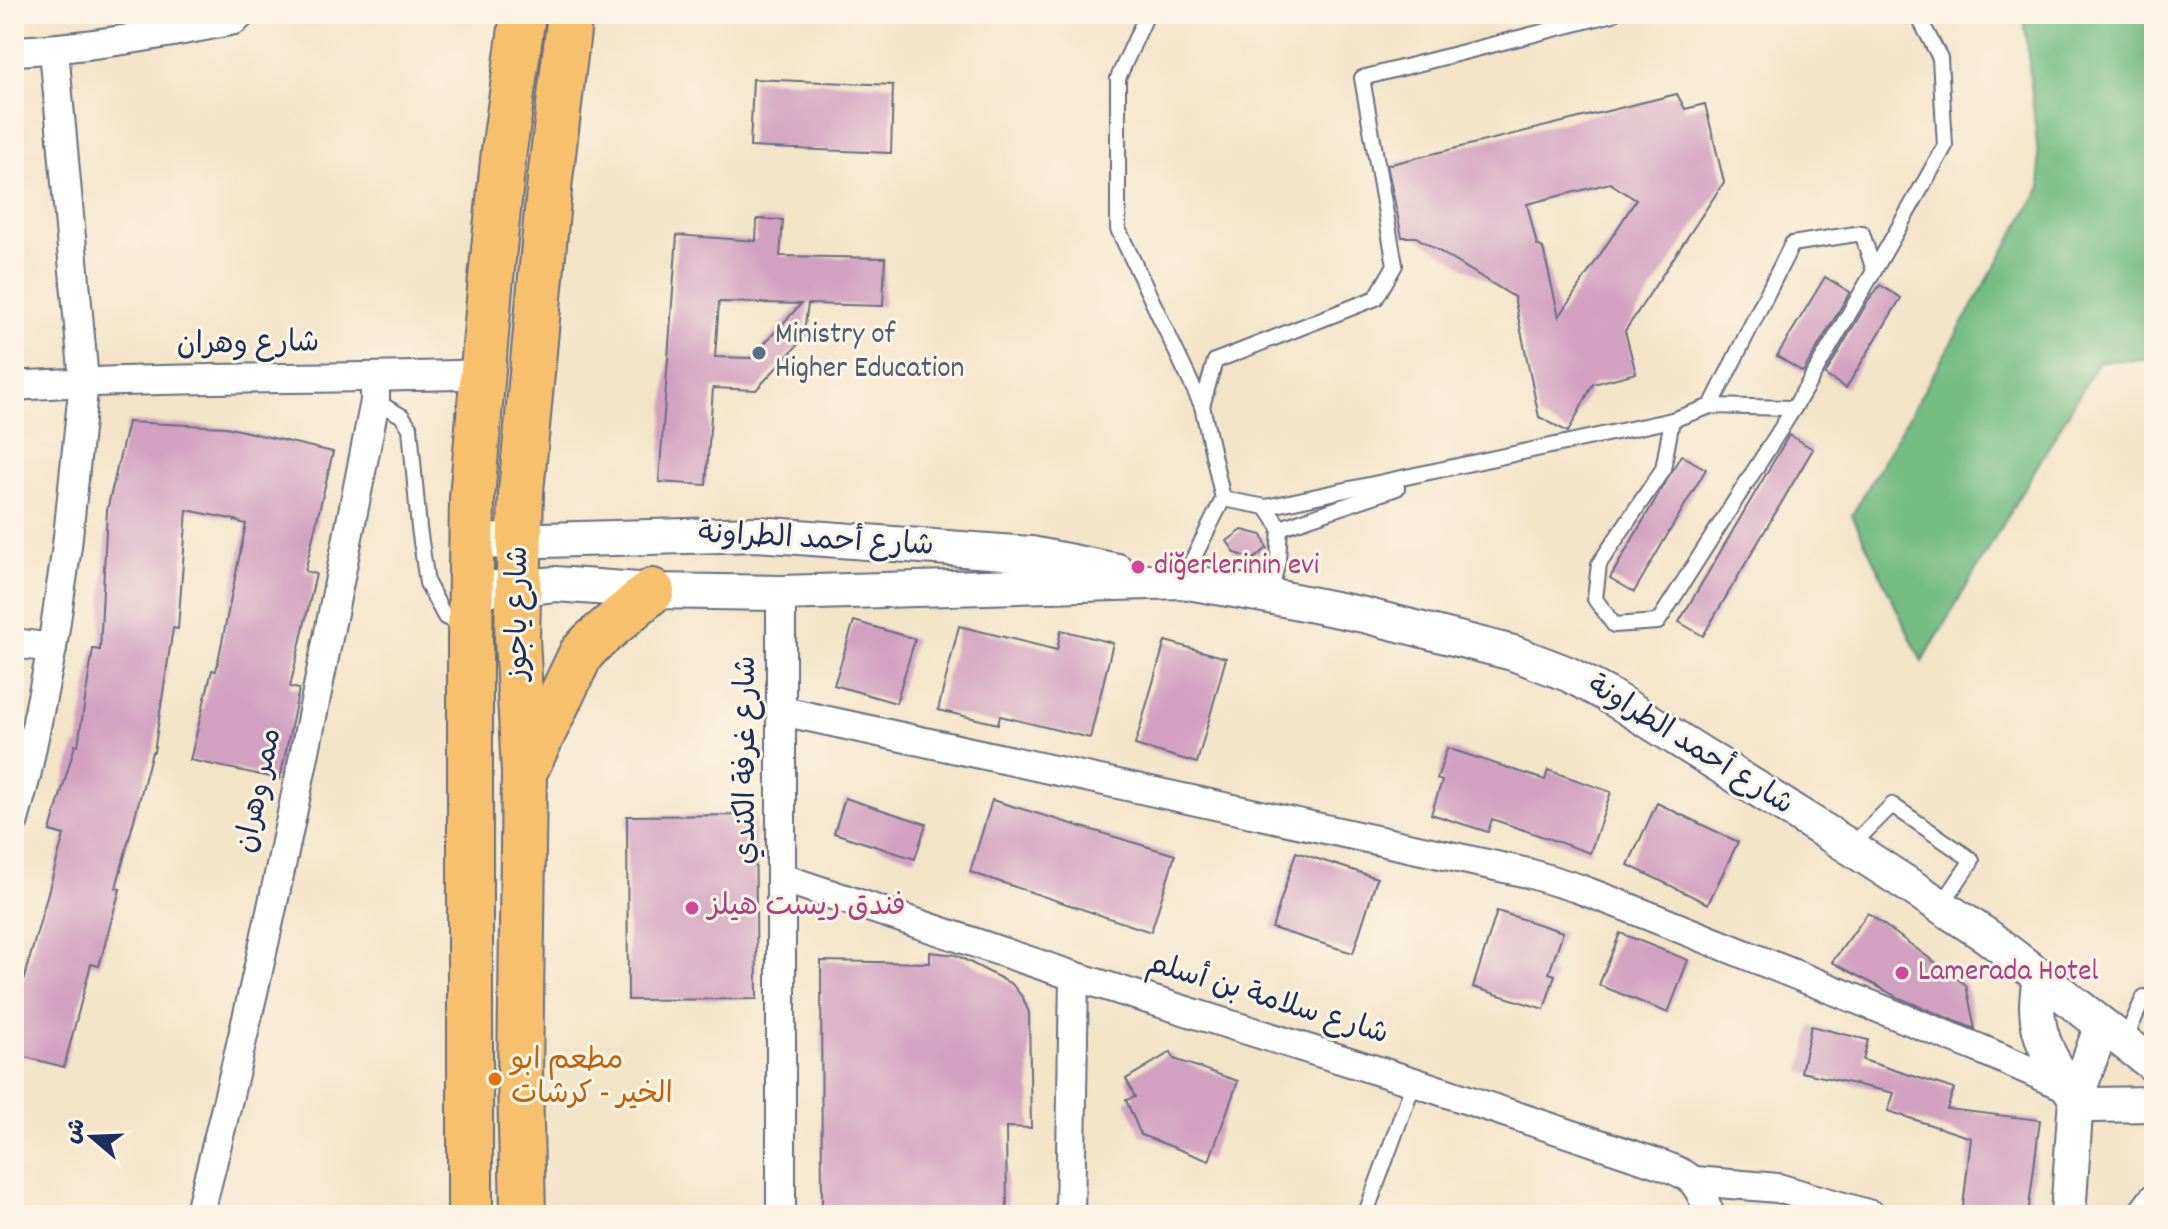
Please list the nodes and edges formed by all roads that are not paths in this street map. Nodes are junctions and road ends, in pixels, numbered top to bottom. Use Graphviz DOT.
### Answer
graph roads {
  1 [pos="241,14"];
  2 [pos="523,14"];
  3 [pos="570,14"];
  4 [pos="1147,14"];
  5 [pos="1613,14"];
  6 [pos="1917,14"];
  7 [pos="54,50"];
  8 [pos="14,51"];
  9 [pos="1874,271"];
  10 [pos="483,374"];
  11 [pos="84,381"];
  12 [pos="14,386"];
  13 [pos="375,390"];
  14 [pos="1202,406"];
  15 [pos="1711,406"];
  16 [pos="1794,408"];
  17 [pos="1672,420"];
  18 [pos="1454,468"];
  19 [pos="1223,499"];
  20 [pos="1266,507"];
  21 [pos="1280,528"];
  22 [pos="472,542"];
  23 [pos="519,542"];
  24 [pos="1169,581"];
  25 [pos="519,588"];
  26 [pos="652,591"];
  27 [pos="781,593"];
  28 [pos="1269,596"];
  29 [pos="471,608"];
  30 [pos="14,643"];
  31 [pos="52,648"];
  32 [pos="782,711"];
  33 [pos="524,773"];
  34 [pos="14,820"];
  35 [pos="1850,847"];
  36 [pos="782,878"];
  37 [pos="1941,906"];
  38 [pos="2040,975"];
  39 [pos="1074,976"];
  40 [pos="2154,1001"];
  41 [pos="2113,1034"];
  42 [pos="2154,1065"];
  43 [pos="1414,1082"];
  44 [pos="2078,1102"];
  45 [pos="2154,1104"];
  46 [pos="1695,1181"];
  47 [pos="2154,1198"];
  48 [pos="1367,1210"];
  49 [pos="199,1215"];
  50 [pos="470,1215"];
  51 [pos="523,1215"];
  52 [pos="781,1215"];
  53 [pos="1070,1215"];
  54 [pos="1710,1215"];
  55 [pos="1871,1215"];
  56 [pos="2068,1215"];
  57 [pos="2141,1215"];
  1 -- 7 [label="street"];
  2 -- 10 [label="main road, شارع ياجوز"];
  3 -- 23 [label="main road, شارع ياجوز"];
  4 -- 14 [label="lane"];
  5 -- 14 [label="lane"];
  6 -- 9 [label="lane"];
  7 -- 8 [label="street"];
  7 -- 11 [label="street"];
  9 -- 15 [label="lane"];
  9 -- 16 [label="lane"];
  10 -- 13 [label="street, شارع وهران"];
  10 -- 22 [label="main road, شارع ياجوز"];
  11 -- 12 [label="street, شارع وهران"];
  11 -- 13 [label="street, شارع وهران"];
  11 -- 31 [label="street"];
  13 -- 29 [label="lane"];
  13 -- 49 [label="street, ممر وهران"];
  14 -- 19 [label="lane"];
  15 -- 16 [label="lane"];
  15 -- 17 [label="lane"];
  16 -- 17 [label="lane"];
  17 -- 18 [label="lane"];
  18 -- 20 [label="lane"];
  18 -- 21 [label="lane"];
  19 -- 20 [label="lane"];
  19 -- 24 [label="lane"];
  20 -- 21 [label="lane"];
  21 -- 28 [label="lane"];
  22 -- 23 [label="street, شارع أحمد الطراونة"];
  22 -- 29 [label="main road, شارع ياجوز"];
  23 -- 24 [label="street, شارع أحمد الطراونة"];
  23 -- 25 [label="main road, شارع ياجوز"];
  24 -- 27 [label="street, شارع أحمد الطراونة"];
  24 -- 28 [label="street, شارع أحمد الطراونة"];
  25 -- 26 [label="street, شارع أحمد الطراونة"];
  25 -- 29 [label="street, شارع أحمد الطراونة"];
  25 -- 33 [label="main road, شارع ياجوز"];
  26 -- 27 [label="street, شارع أحمد الطراونة"];
  26 -- 33 [label="main road"];
  27 -- 32 [label="street, شارع غرفة الكندي"];
  28 -- 35 [label="street, شارع أحمد الطراونة"];
  29 -- 50 [label="main road, شارع ياجوز"];
  30 -- 31 [label="street"];
  31 -- 34 [label="street"];
  32 -- 36 [label="street, شارع غرفة الكندي"];
  32 -- 44 [label="street"];
  33 -- 51 [label="main road, شارع ياجوز"];
  35 -- 37 [label="street, شارع أحمد الطراونة"];
  35 -- 37 [label="lane"];
  36 -- 39 [label="street, شارع سلامة بن أسلم"];
  36 -- 52 [label="street, شارع غرفة الكندي"];
  37 -- 38 [label="street, شارع أحمد الطراونة"];
  38 -- 41 [label="street, شارع أحمد الطراونة"];
  38 -- 44 [label="street"];
  39 -- 43 [label="street, شارع سلامة بن أسلم"];
  39 -- 53 [label="street"];
  40 -- 41 [label="lane"];
  41 -- 42 [label="street, شارع أحمد الطراونة"];
  41 -- 44 [label="street"];
  43 -- 46 [label="street, شارع سلامة بن أسلم"];
  43 -- 48 [label="lane"];
  44 -- 45 [label="street"];
  44 -- 56 [label="street"];
  46 -- 54 [label="street"];
  46 -- 55 [label="street"];
  47 -- 57 [label="street"];
}
